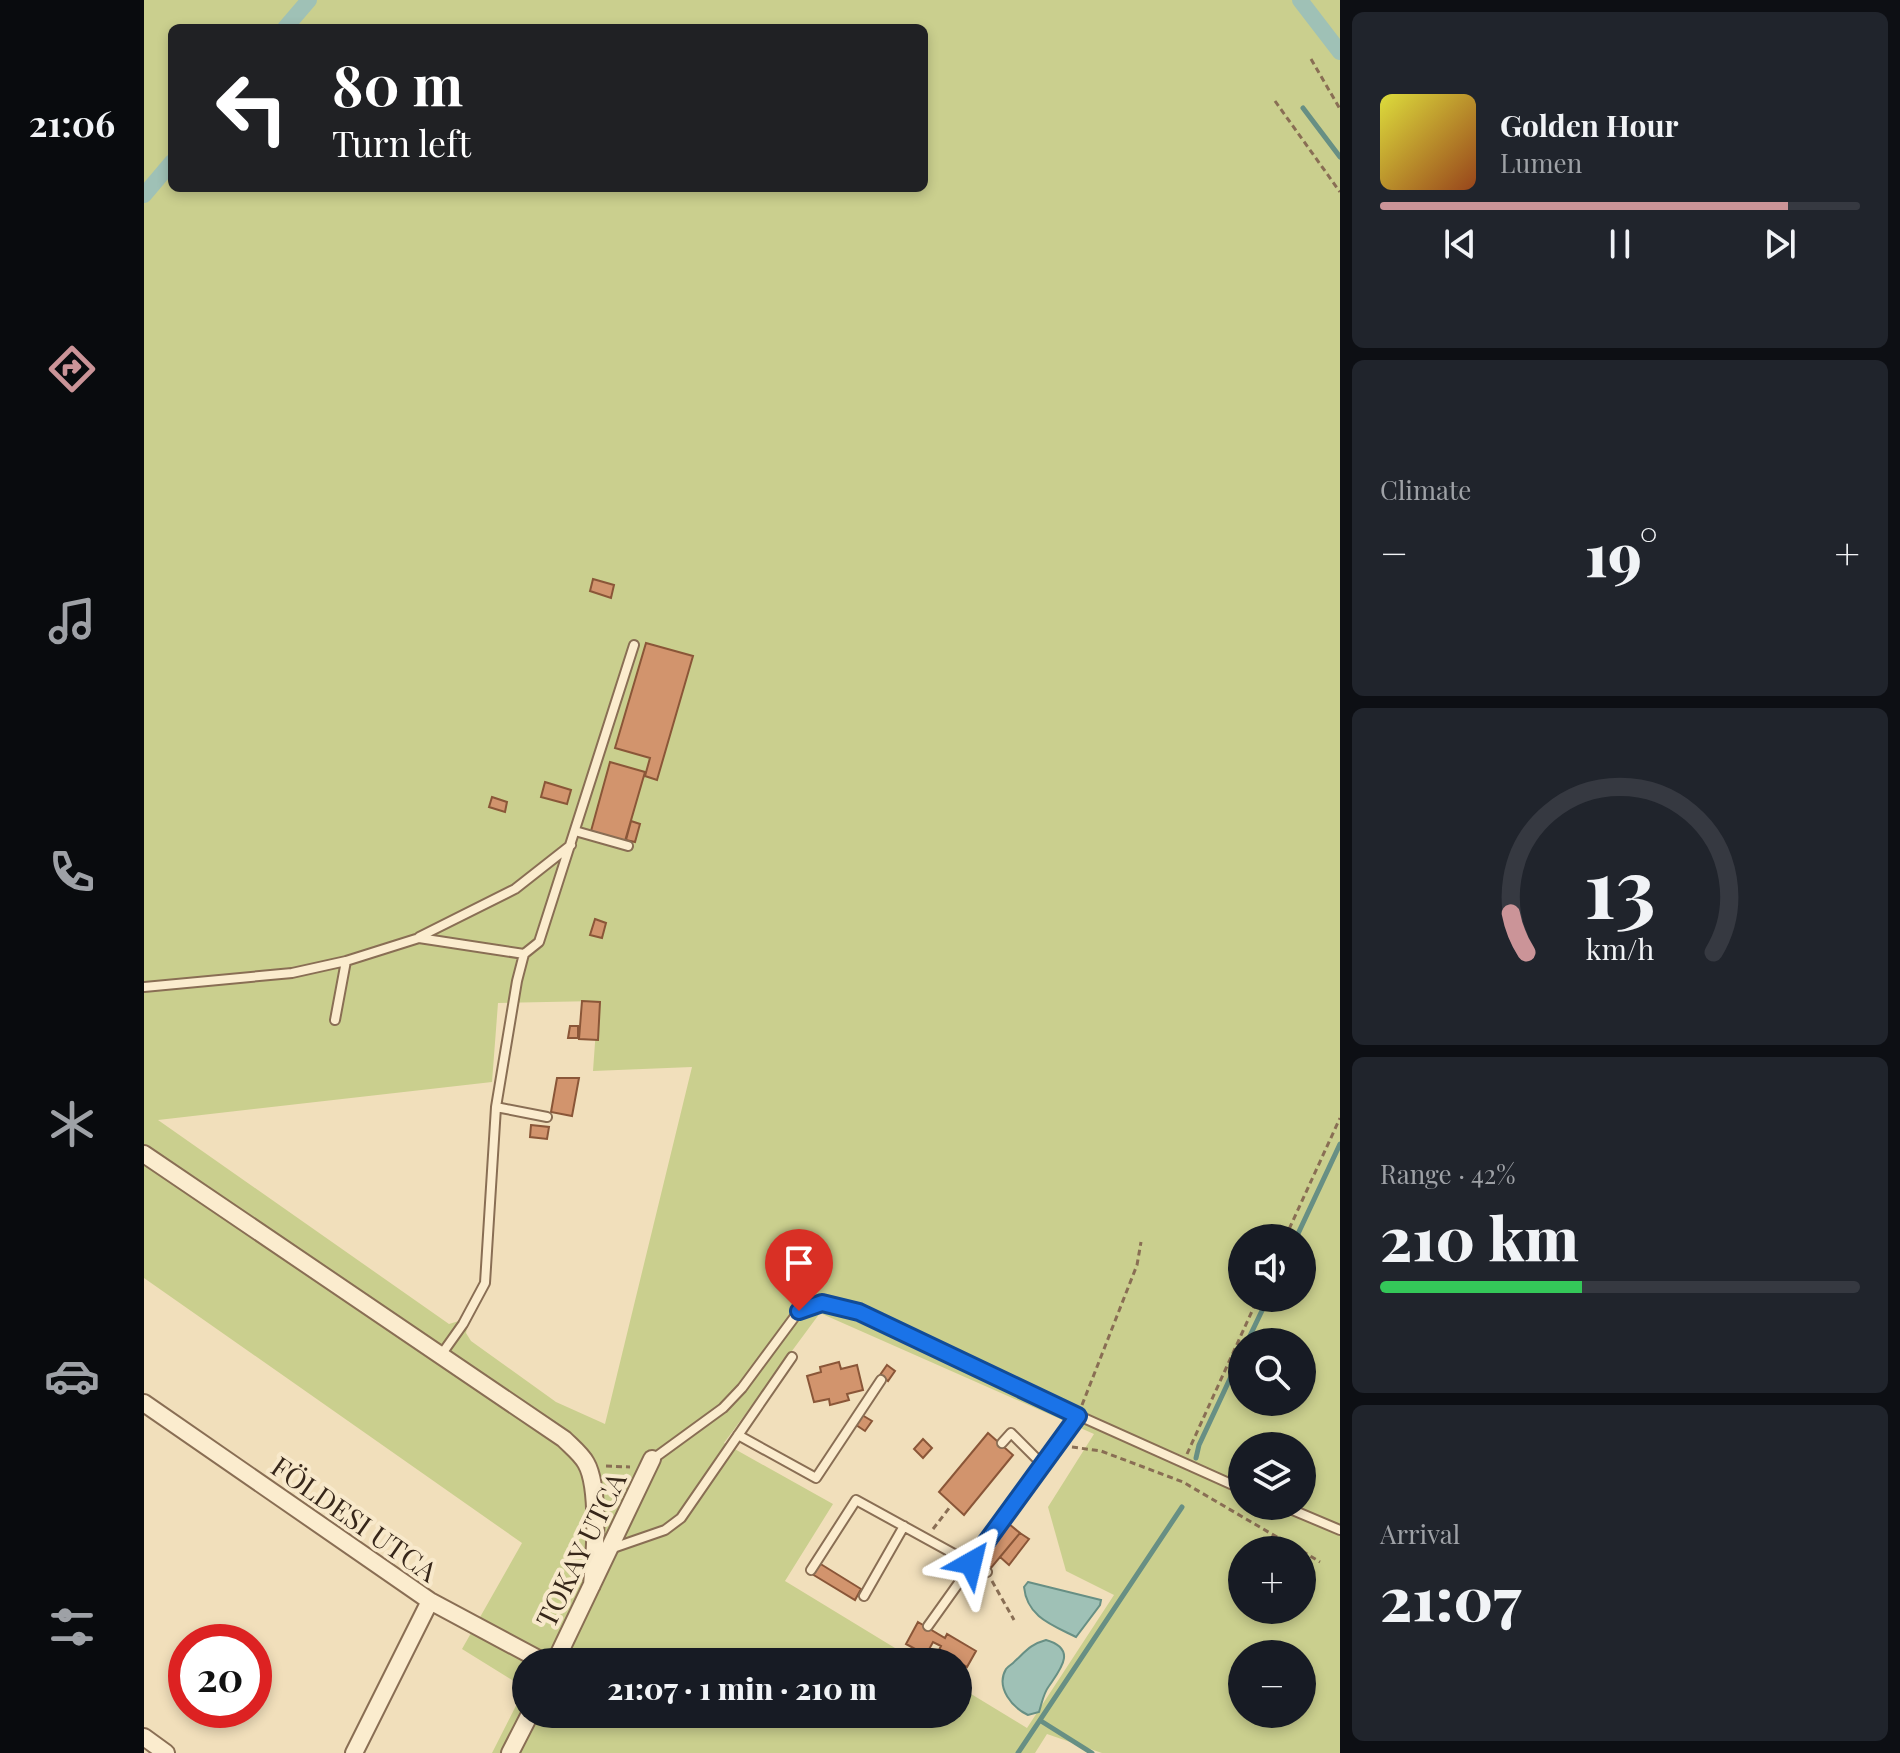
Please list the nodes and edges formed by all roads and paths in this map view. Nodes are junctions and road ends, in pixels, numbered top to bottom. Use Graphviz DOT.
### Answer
graph roads {
  1 [pos="1311,59"];
  2 [pos="1275,101"];
  3 [pos="1340,109"];
  4 [pos="1340,192"];
  5 [pos="634,645"];
  6 [pos="575,831"];
  7 [pos="571,844"];
  8 [pos="628,846"];
  9 [pos="419,938"];
  10 [pos="524,954"];
  11 [pos="346,961"];
  12 [pos="144,987"];
  13 [pos="335,1020"];
  14 [pos="496,1107"];
  15 [pos="547,1117"];
  16 [pos="1340,1118"];
  17 [pos="144,1154"];
  18 [pos="1291,1224"];
  19 [pos="1141,1242"];
  20 [pos="1252,1312"];
  21 [pos="440,1356"];
  22 [pos="792,1357"];
  23 [pos="881,1380"];
  24 [pos="144,1403"];
  25 [pos="1078,1416"];
  26 [pos="738,1435"];
  27 [pos="1002,1443"];
  28 [pos="1057,1447"];
  29 [pos="579,1453"];
  30 [pos="652,1459"];
  31 [pos="1182,1464"];
  32 [pos="1044,1466"];
  33 [pos="1228,1483"];
  34 [pos="950,1507"];
  35 [pos="1316,1520"];
  36 [pos="904,1526"];
  37 [pos="1340,1530"];
  38 [pos="1275,1536"];
  39 [pos="926,1538"];
  40 [pos="610,1549"];
  41 [pos="1316,1560"];
  42 [pos="1320,1562"];
  43 [pos="971,1563"];
  44 [pos="811,1570"];
  45 [pos="987,1572"];
  46 [pos="592,1585"];
  47 [pos="864,1596"];
  48 [pos="430,1601"];
  49 [pos="1014,1620"];
  50 [pos="928,1626"];
  51 [pos="518,1648"];
  52 [pos="562,1648"];
  53 [pos="523,1728"];
  54 [pos="144,1737"];
  55 [pos="166,1753"];
  56 [pos="354,1753"];
  57 [pos="510,1753"];
  1 -- 3 [label="path"];
  2 -- 4 [label="path"];
  5 -- 6 [label="lane"];
  6 -- 7 [label="lane"];
  6 -- 8 [label="lane"];
  7 -- 9 [label="lane"];
  7 -- 10 [label="lane"];
  9 -- 10 [label="lane"];
  9 -- 11 [label="lane"];
  10 -- 14 [label="lane"];
  11 -- 12 [label="lane"];
  11 -- 13 [label="lane"];
  14 -- 15 [label="lane"];
  14 -- 21 [label="lane"];
  16 -- 18 [label="path"];
  17 -- 21 [label="street"];
  19 -- 25 [label="path"];
  20 -- 31 [label="path"];
  21 -- 29 [label="street"];
  22 -- 26 [label="lane"];
  23 -- 26 [label="lane"];
  24 -- 48 [label="street, FÖLDESI UTCA"];
  25 -- 28 [label="lane"];
  25 -- 30 [label="lane"];
  25 -- 31 [label="lane"];
  26 -- 40 [label="lane"];
  27 -- 32 [label="lane"];
  28 -- 32 [label="lane"];
  28 -- 38 [label="path"];
  29 -- 30 [label="path"];
  29 -- 46 [label="street"];
  30 -- 40 [label="street, TOKAY UTCA"];
  31 -- 33 [label="lane"];
  32 -- 43 [label="lane"];
  34 -- 39 [label="path"];
  35 -- 37 [label="lane"];
  36 -- 39 [label="lane"];
  36 -- 44 [label="lane"];
  36 -- 47 [label="lane"];
  39 -- 43 [label="lane"];
  40 -- 46 [label="street, TOKAY UTCA"];
  41 -- 42 [label="path"];
  43 -- 45 [label="lane"];
  43 -- 50 [label="lane"];
  45 -- 49 [label="path"];
  46 -- 52 [label="street, TOKAY UTCA"];
  48 -- 51 [label="street, FÖLDESI UTCA"];
  48 -- 56 [label="street"];
  53 -- 57 [label="street"];
  54 -- 55 [label="street"];
}
